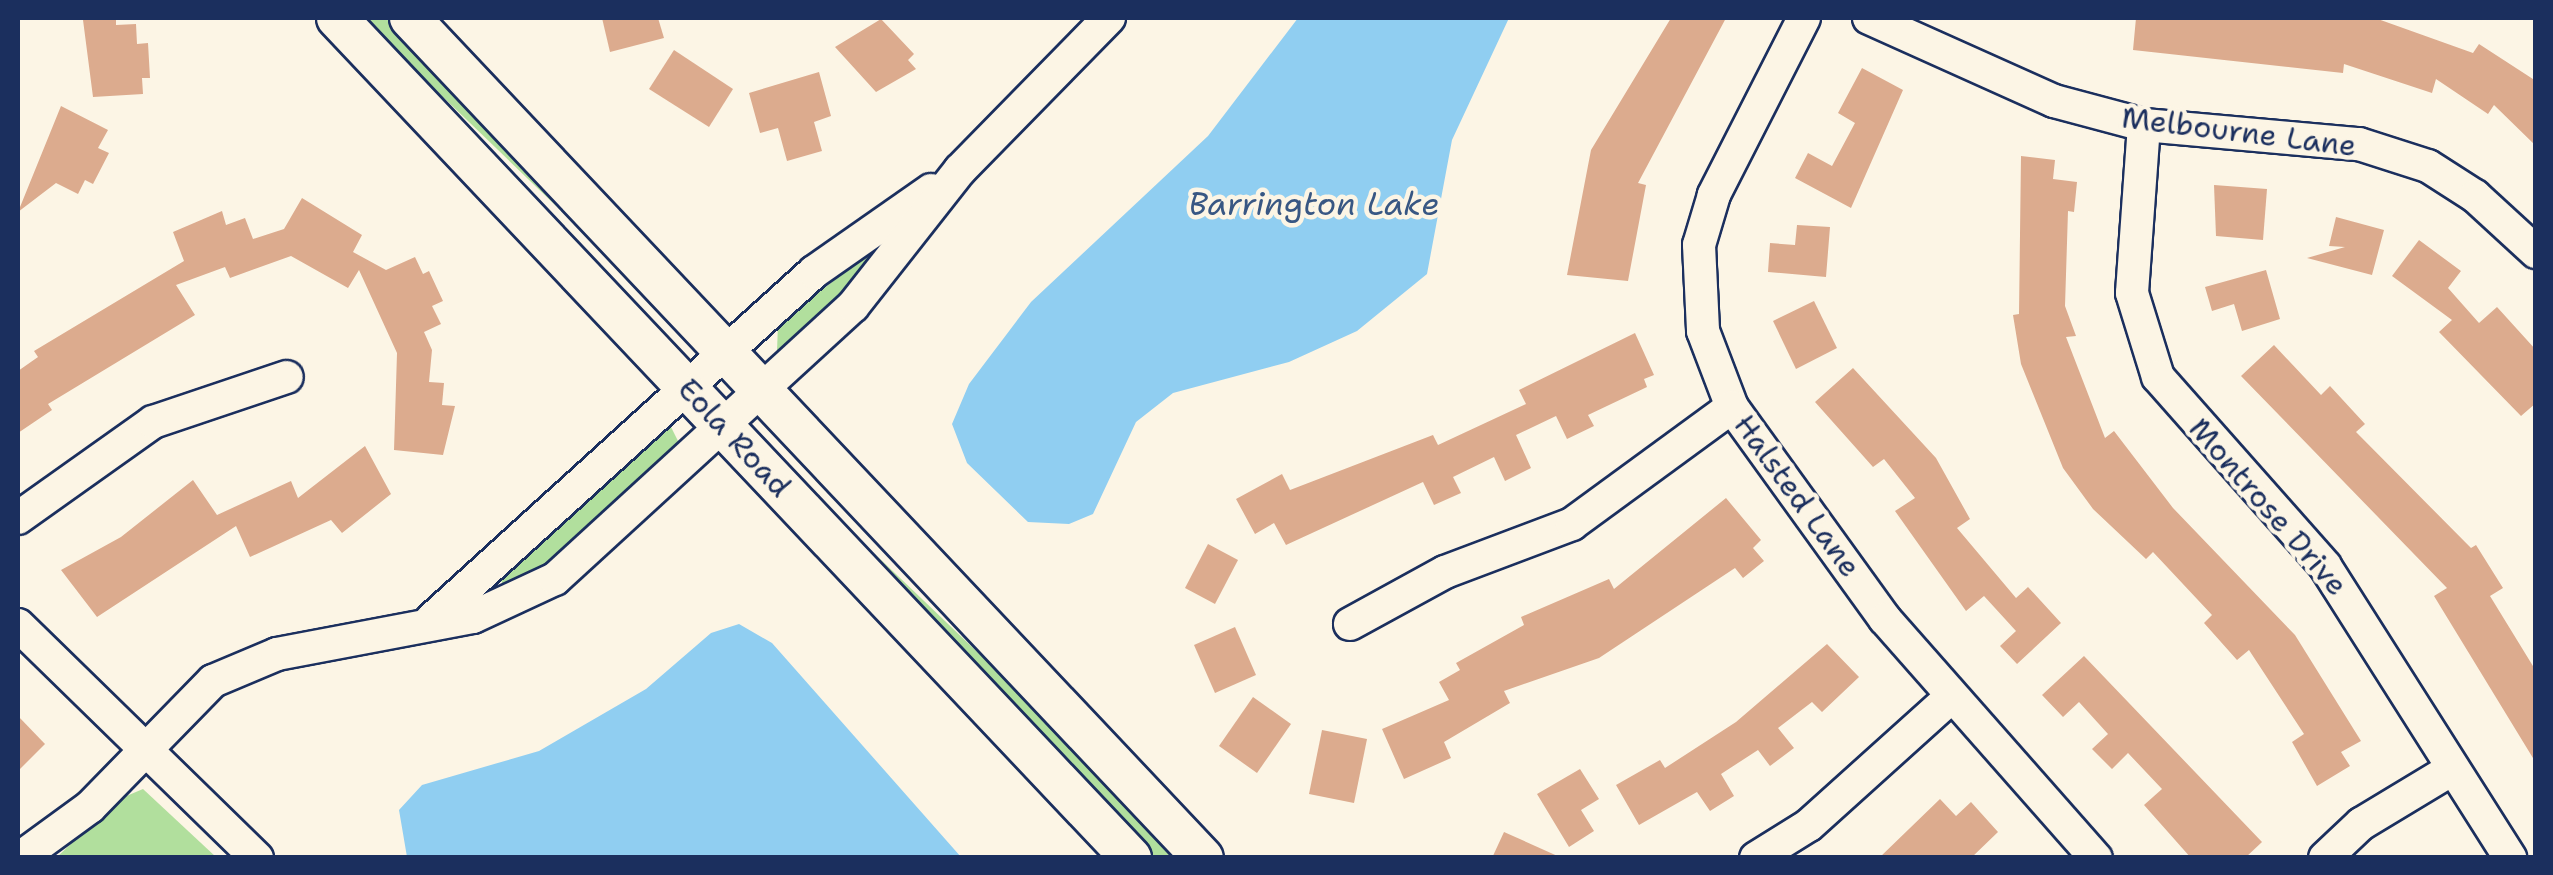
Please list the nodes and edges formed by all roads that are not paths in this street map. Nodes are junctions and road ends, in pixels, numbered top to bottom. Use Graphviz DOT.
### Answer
graph roads {
  1 [pos="338,18"];
  2 [pos="410,18"];
  3 [pos="1108,18"];
  4 [pos="1804,18"];
  5 [pos="1868,18"];
  6 [pos="2144,125"];
  7 [pos="960,170"];
  8 [pos="2536,252"];
  9 [pos="726,352"];
  10 [pos="287,376"];
  11 [pos="687,387"];
  12 [pos="763,392"];
  13 [pos="1732,407"];
  14 [pos="722,426"];
  15 [pos="18,518"];
  16 [pos="431,620"];
  17 [pos="1350,624"];
  18 [pos="18,626"];
  19 [pos="1949,700"];
  20 [pos="146,746"];
  21 [pos="2452,769"];
  22 [pos="20,858"];
  23 [pos="257,858"];
  24 [pos="1131,858"];
  25 [pos="1203,858"];
  26 [pos="1756,858"];
  27 [pos="2096,858"];
  28 [pos="2324,858"];
  29 [pos="2510,858"];
  1 -- 11 [label="street, Eola Road"];
  2 -- 9 [label="street, Eola Road"];
  3 -- 7 [label="street"];
  4 -- 13 [label="street, Halsted Lane"];
  5 -- 6 [label="street, Melbourne Lane"];
  6 -- 8 [label="street, Melbourne Lane"];
  6 -- 21 [label="street, Montrose Drive"];
  7 -- 9 [label="street"];
  7 -- 12 [label="street"];
  9 -- 11 [label="street"];
  9 -- 12 [label="street, Eola Road"];
  10 -- 15 [label="street"];
  11 -- 14 [label="street, Eola Road"];
  11 -- 16 [label="street"];
  12 -- 14 [label="street"];
  12 -- 25 [label="street, Eola Road"];
  13 -- 17 [label="street"];
  13 -- 19 [label="street, Halsted Lane"];
  14 -- 16 [label="street"];
  14 -- 24 [label="street, Eola Road"];
  16 -- 20 [label="street"];
  18 -- 20 [label="street"];
  19 -- 26 [label="street"];
  19 -- 27 [label="street, Halsted Lane"];
  20 -- 22 [label="street"];
  20 -- 23 [label="street"];
  21 -- 28 [label="street"];
  21 -- 29 [label="street, Montrose Drive"];
}
